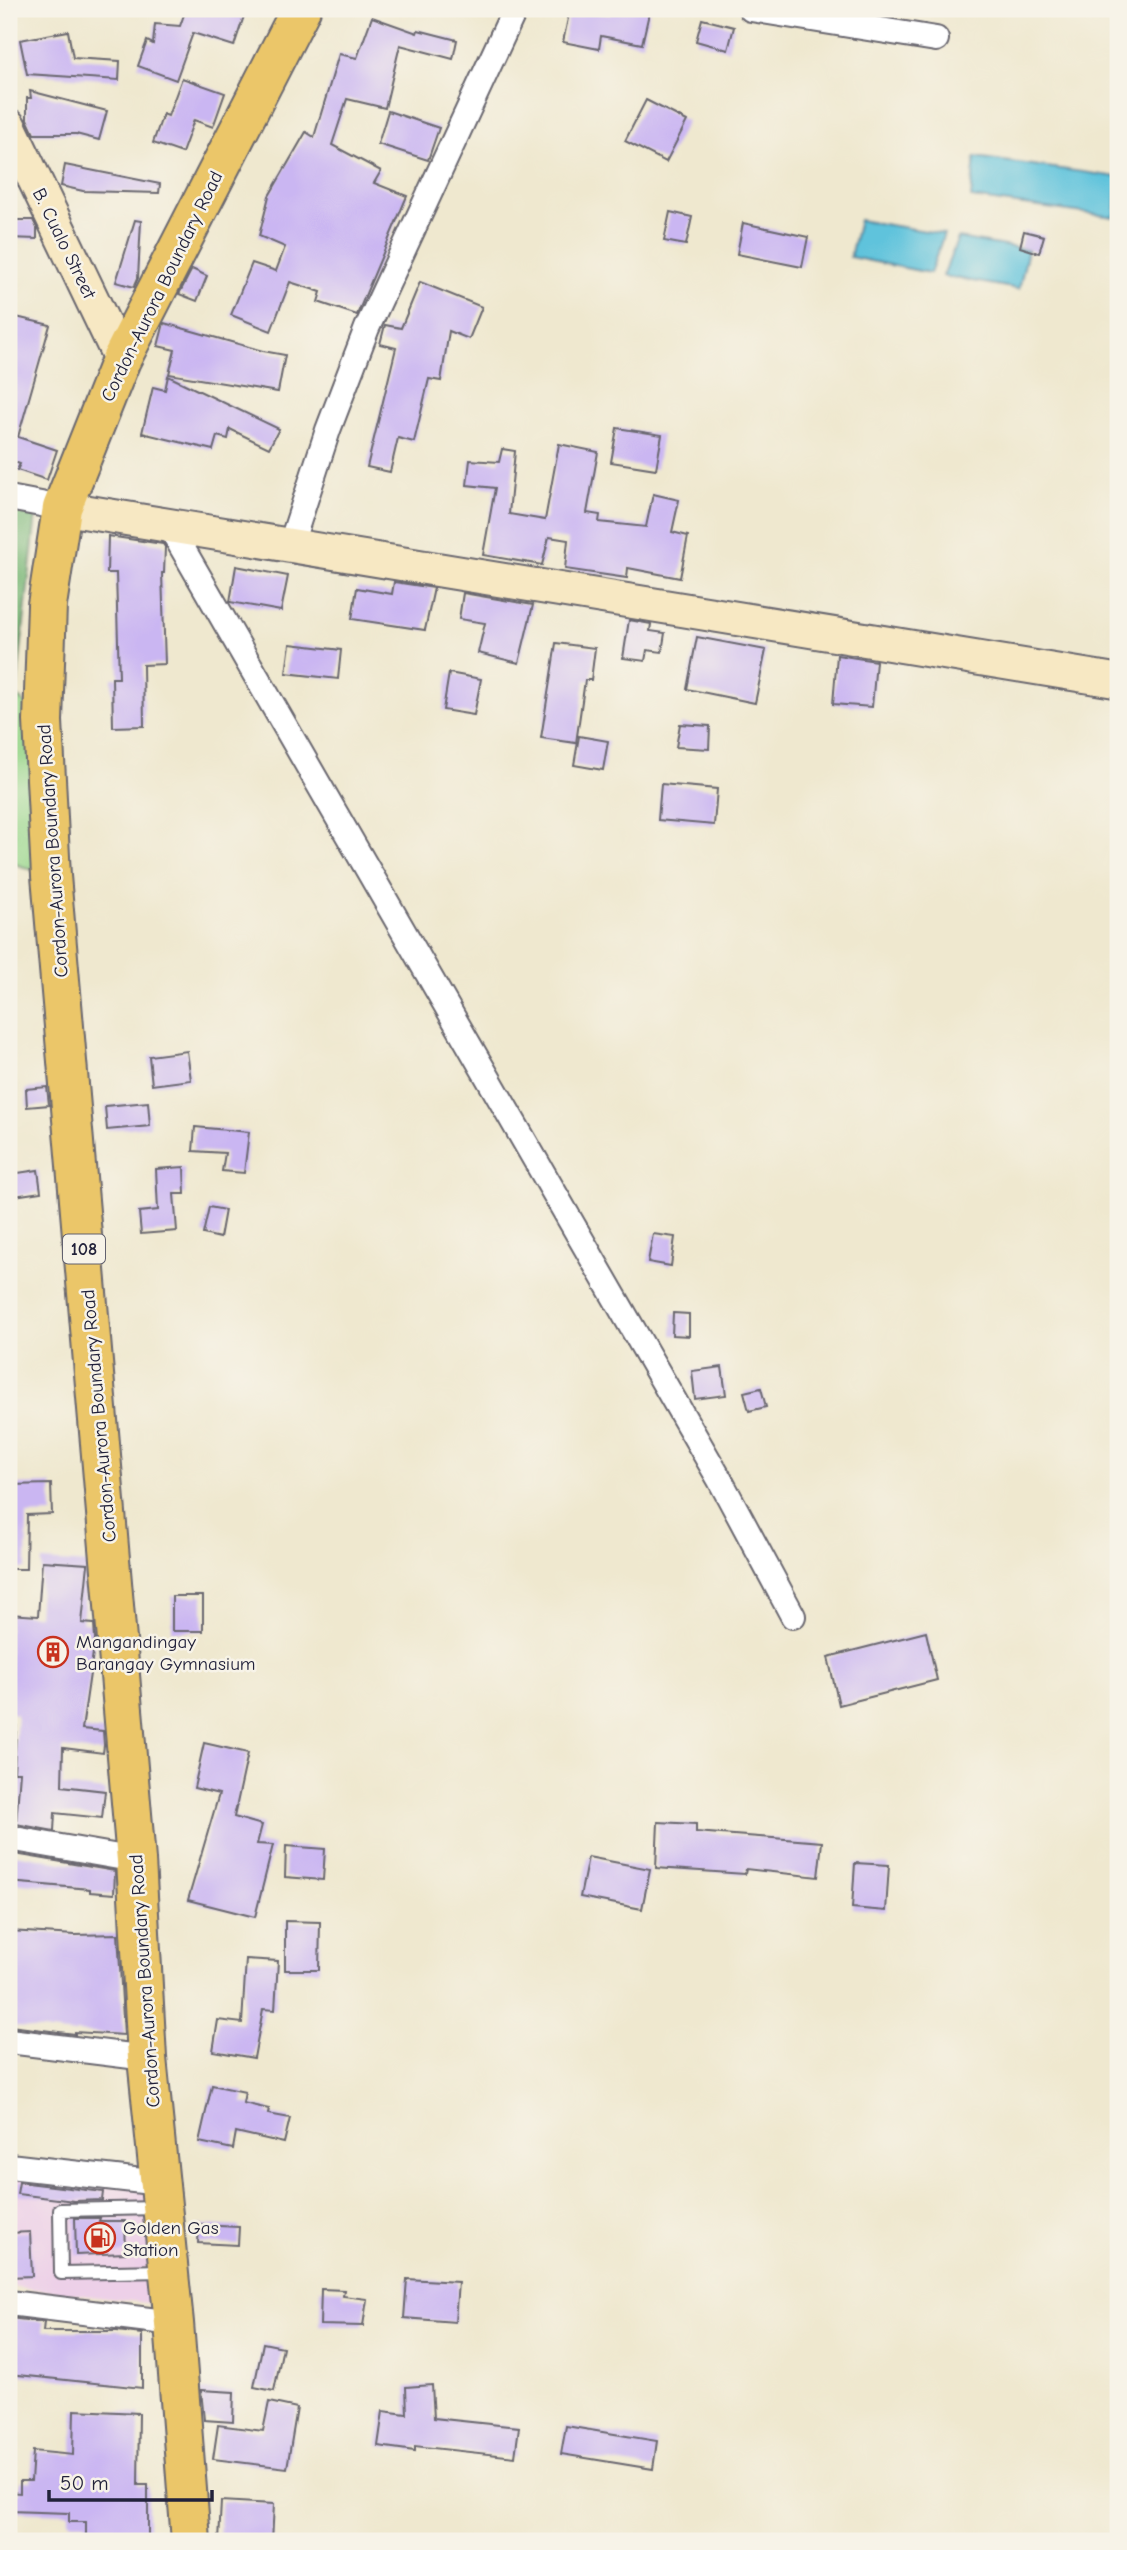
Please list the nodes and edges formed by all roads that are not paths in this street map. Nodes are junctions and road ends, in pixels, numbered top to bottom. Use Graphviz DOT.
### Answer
graph roads {
  1 [pos="301,9"];
  2 [pos="514,9"];
  3 [pos="751,9"];
  4 [pos="936,39"];
  5 [pos="9,126"];
  6 [pos="121,360"];
  7 [pos="9,498"];
  8 [pos="62,508"];
  9 [pos="169,525"];
  10 [pos="290,547"];
  11 [pos="1118,681"];
  12 [pos="793,1616"];
  13 [pos="9,1838"];
  14 [pos="136,1860"];
  15 [pos="9,2041"];
  16 [pos="147,2058"];
  17 [pos="9,2166"];
  18 [pos="161,2195"];
  19 [pos="169,2270"];
  20 [pos="9,2303"];
  21 [pos="174,2323"];
  22 [pos="191,2541"];
  1 -- 6 [label="main road, Cordon-Aurora Boundary Road / 108"];
  2 -- 10 [label="street"];
  3 -- 4 [label="street"];
  5 -- 6 [label="street, B. Cualo Street"];
  6 -- 8 [label="main road, Cordon-Aurora Boundary Road / 108"];
  7 -- 8 [label="street"];
  8 -- 9 [label="street"];
  8 -- 14 [label="main road, Cordon-Aurora Boundary Road / 108"];
  9 -- 10 [label="street"];
  9 -- 12 [label="street"];
  10 -- 11 [label="street"];
  13 -- 14 [label="street"];
  14 -- 16 [label="main road, Cordon-Aurora Boundary Road / 108"];
  15 -- 16 [label="street"];
  16 -- 18 [label="main road, Cordon-Aurora Boundary Road / 108"];
  17 -- 18 [label="street"];
  18 -- 19 [label="main road, Cordon-Aurora Boundary Road / 108"];
  18 -- 19 [label="lane"];
  19 -- 21 [label="main road, Cordon-Aurora Boundary Road / 108"];
  20 -- 21 [label="street"];
  21 -- 22 [label="main road, Cordon-Aurora Boundary Road / 108"];
}
